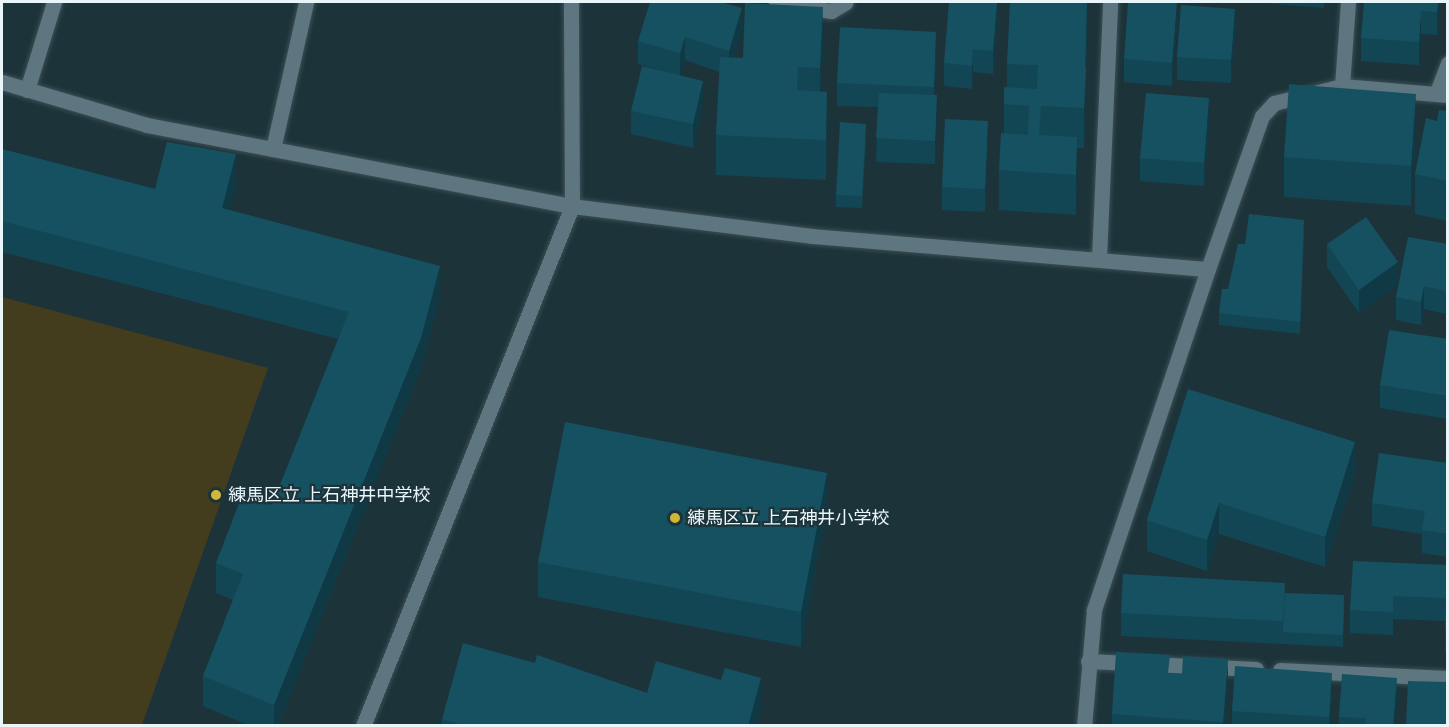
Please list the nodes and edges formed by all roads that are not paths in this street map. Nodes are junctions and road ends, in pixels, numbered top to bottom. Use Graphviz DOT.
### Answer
graph roads {
  1 [pos="54,2"];
  2 [pos="306,2"];
  3 [pos="571,2"];
  4 [pos="776,2"];
  5 [pos="846,2"];
  6 [pos="1110,2"];
  7 [pos="1348,2"];
  8 [pos="1448,63"];
  9 [pos="2,82"];
  10 [pos="1342,86"];
  11 [pos="27,90"];
  12 [pos="1442,94"];
  13 [pos="273,149"];
  14 [pos="572,206"];
  15 [pos="1099,258"];
  16 [pos="1208,269"];
  17 [pos="1088,661"];
  18 [pos="1448,678"];
  19 [pos="363,726"];
  20 [pos="1084,726"];
  1 -- 11 [label="street"];
  2 -- 13 [label="street"];
  3 -- 14 [label="street"];
  4 -- 5 [label="street"];
  6 -- 15 [label="street"];
  7 -- 10 [label="street"];
  8 -- 12 [label="street"];
  9 -- 11 [label="street"];
  10 -- 12 [label="street"];
  10 -- 16 [label="street"];
  11 -- 13 [label="street"];
  13 -- 14 [label="street"];
  14 -- 15 [label="street"];
  14 -- 19 [label="street"];
  15 -- 16 [label="street"];
  16 -- 17 [label="street"];
  17 -- 18 [label="street"];
  17 -- 20 [label="street"];
}
